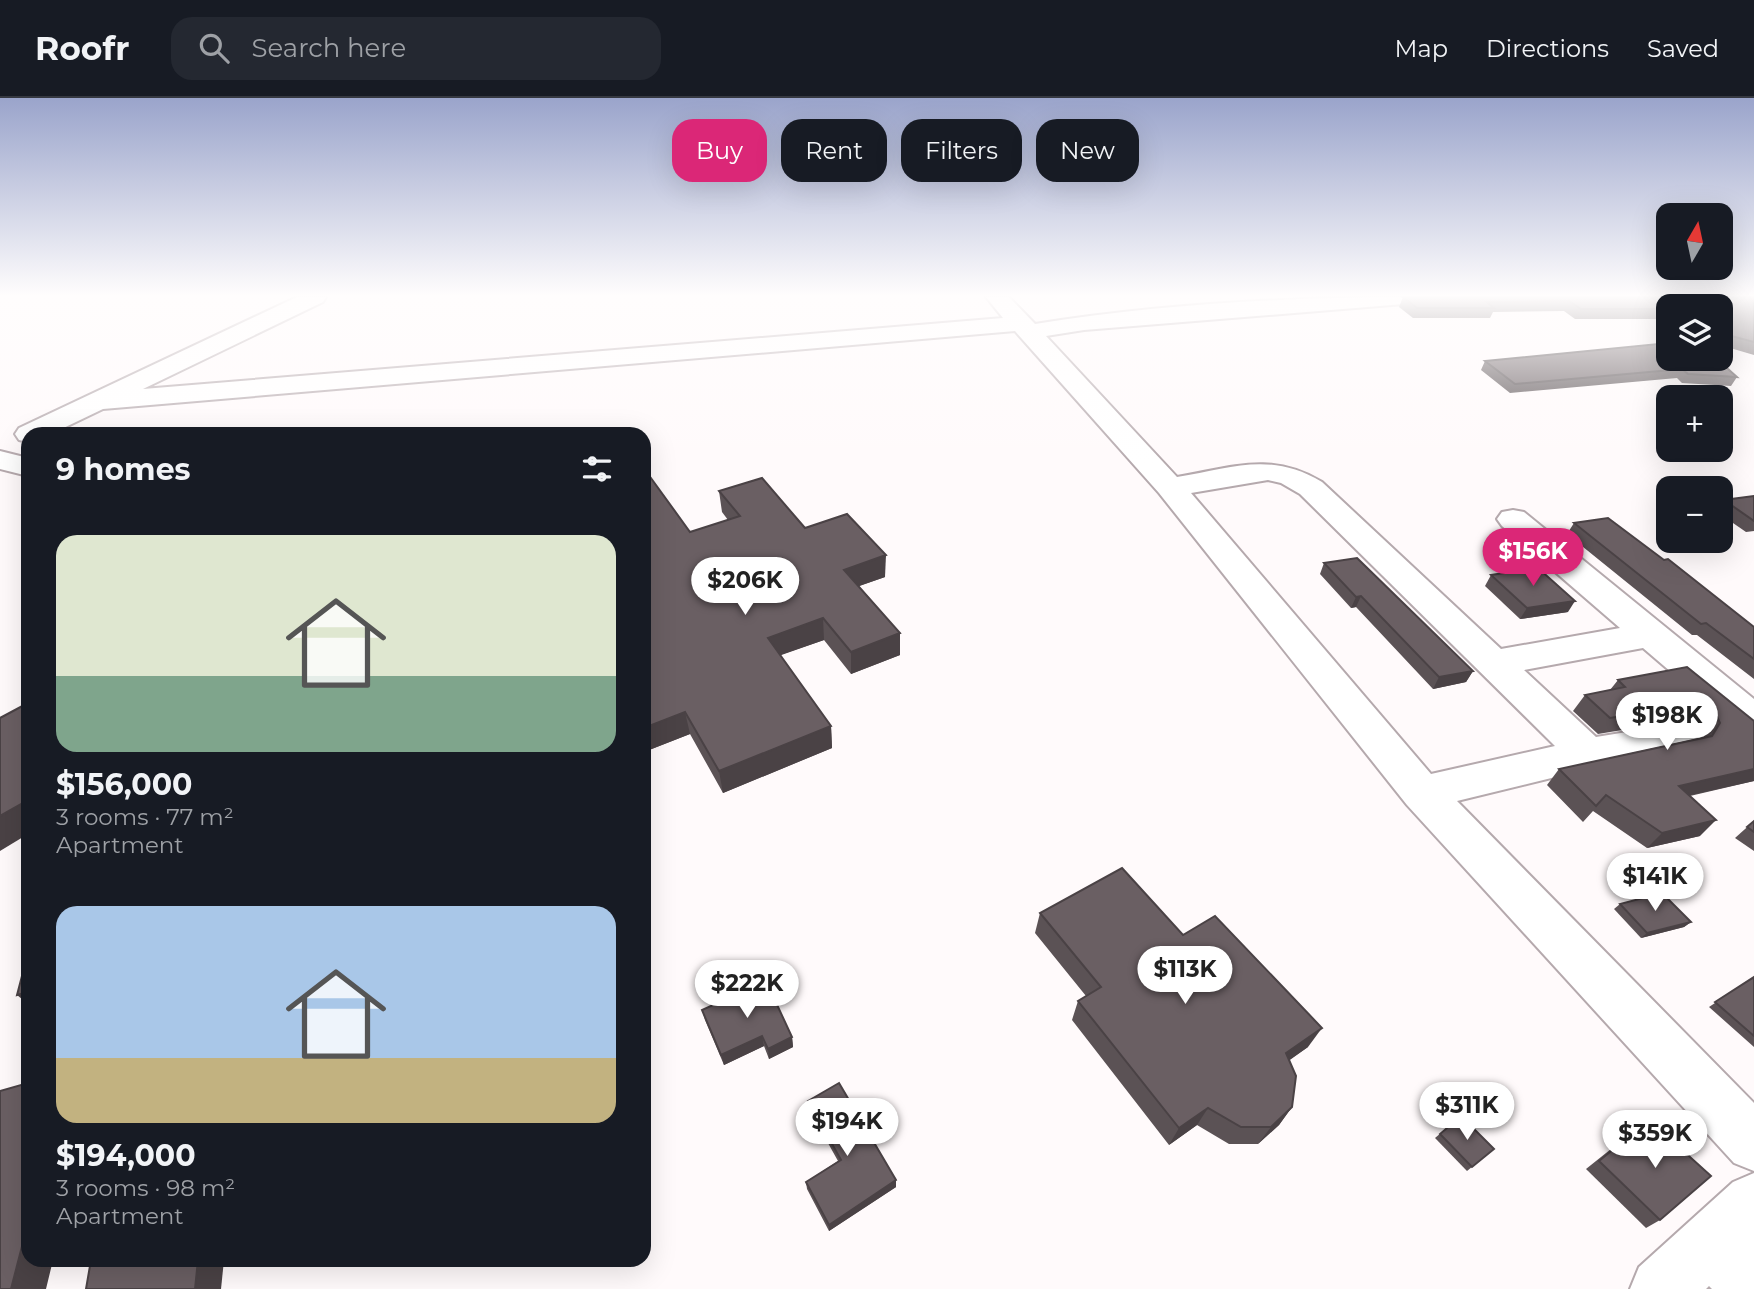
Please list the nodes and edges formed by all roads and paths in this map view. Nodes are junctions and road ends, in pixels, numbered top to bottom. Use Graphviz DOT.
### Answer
graph roads {
  1 [pos="187,353"];
  2 [pos="634,353"];
  3 [pos="1048,353"];
  4 [pos="100,401"];
  5 [pos="43,427"];
  6 [pos="21,438"];
  7 [pos="0,448"];
  8 [pos="0,460"];
  9 [pos="21,465"];
  10 [pos="1170,487"];
  11 [pos="1513,519"];
  12 [pos="1652,634"];
  13 [pos="1494,663"];
  14 [pos="1754,721"];
  15 [pos="1683,738"];
  16 [pos="1588,754"];
  17 [pos="1422,793"];
  18 [pos="1754,1143"];
  19 [pos="1754,1203"];
  20 [pos="1711,1245"];
  21 [pos="1754,1286"];
  22 [pos="1661,1289"];
  1 -- 4 [label="street"];
  2 -- 4 [label="street"];
  3 -- 10 [label="street"];
  4 -- 5 [label="street"];
  6 -- 7 [label="street"];
  8 -- 9 [label="street"];
  10 -- 13 [label="street"];
  10 -- 17 [label="street"];
  11 -- 12 [label="street"];
  12 -- 13 [label="street"];
  12 -- 14 [label="street"];
  13 -- 16 [label="street"];
  15 -- 16 [label="street"];
  16 -- 17 [label="street"];
  17 -- 18 [label="street"];
  19 -- 20 [label="street"];
  20 -- 21 [label="street"];
  20 -- 22 [label="street"];
}
